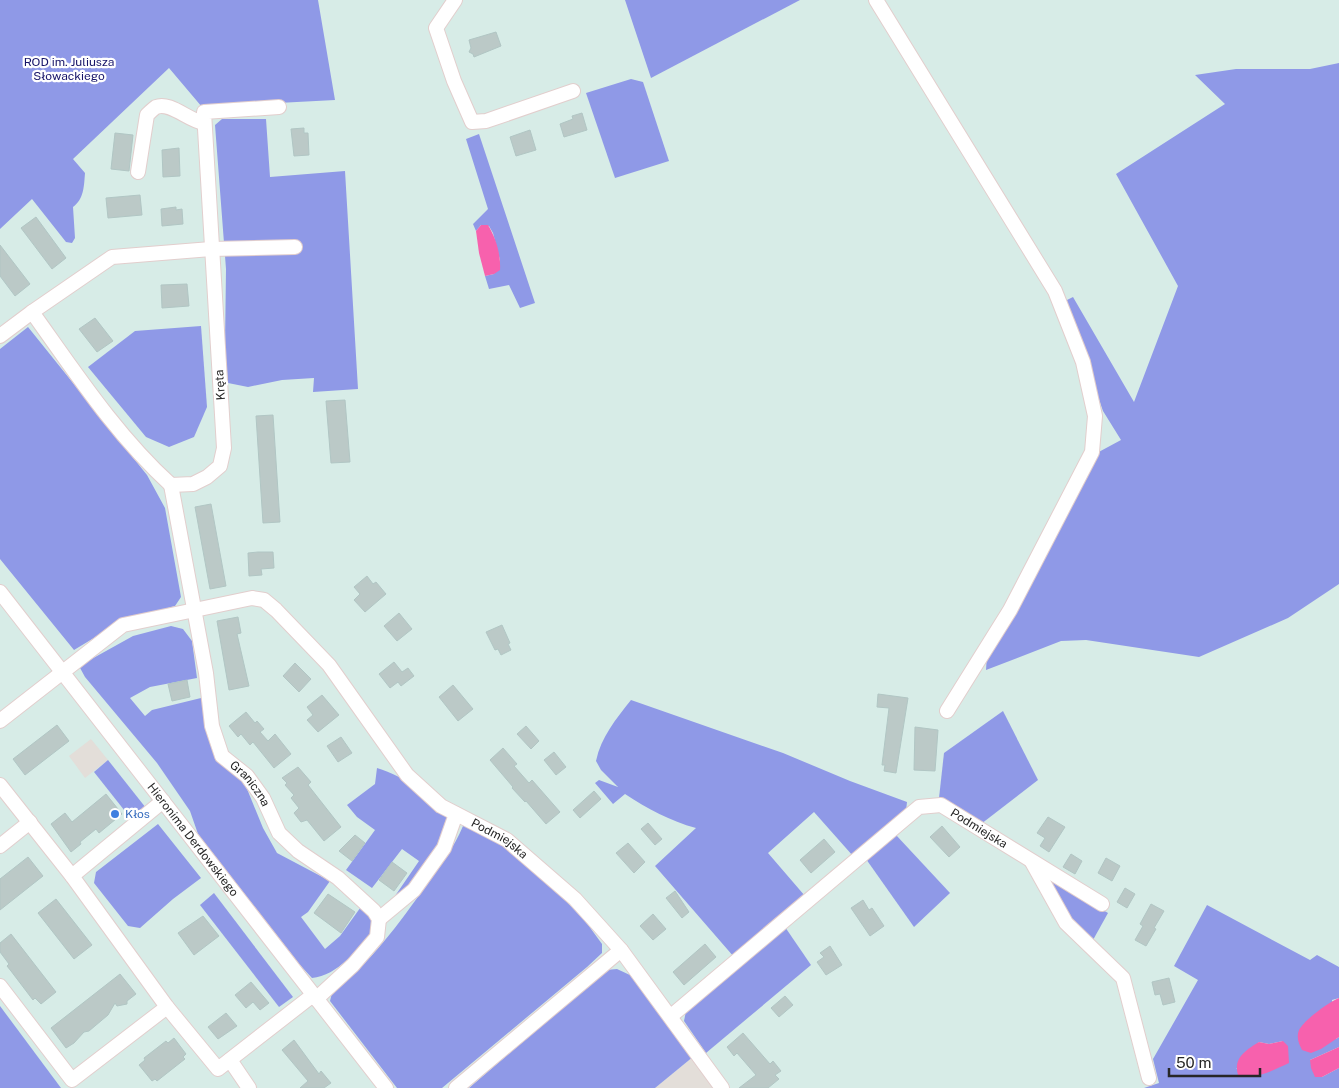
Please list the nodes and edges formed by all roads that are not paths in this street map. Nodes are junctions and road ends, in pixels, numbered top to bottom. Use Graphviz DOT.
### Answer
graph roads {
  1 [pos="455,0"];
  2 [pos="876,0"];
  3 [pos="573,91"];
  4 [pos="279,107"];
  5 [pos="204,123"];
  6 [pos="138,172"];
  7 [pos="295,246"];
  8 [pos="212,249"];
  9 [pos="32,312"];
  10 [pos="0,336"];
  11 [pos="171,485"];
  12 [pos="0,592"];
  13 [pos="194,610"];
  14 [pos="62,671"];
  15 [pos="947,712"];
  16 [pos="0,720"];
  17 [pos="0,785"];
  18 [pos="163,801"];
  19 [pos="456,814"];
  20 [pos="30,822"];
  21 [pos="0,846"];
  22 [pos="1032,861"];
  23 [pos="72,876"];
  24 [pos="1102,904"];
  25 [pos="379,919"];
  26 [pos="621,950"];
  27 [pos="0,986"];
  28 [pos="315,997"];
  29 [pos="167,1007"];
  30 [pos="671,1016"];
  31 [pos="230,1060"];
  32 [pos="1149,1078"];
  33 [pos="250,1088"];
  34 [pos="386,1088"];
  35 [pos="456,1088"];
  36 [pos="722,1088"];
  1 -- 3 [label="street"];
  2 -- 15 [label="street"];
  4 -- 5 [label="street"];
  5 -- 6 [label="street"];
  5 -- 8 [label="street, Kręta"];
  7 -- 8 [label="street"];
  8 -- 9 [label="street"];
  8 -- 11 [label="street, Kręta"];
  9 -- 10 [label="street"];
  9 -- 11 [label="street"];
  11 -- 13 [label="street"];
  12 -- 14 [label="street, Hieronima Derdowskiego"];
  13 -- 14 [label="street"];
  13 -- 19 [label="street, Podmiejska"];
  13 -- 25 [label="street, Graniczna"];
  14 -- 16 [label="street"];
  14 -- 18 [label="street, Hieronima Derdowskiego"];
  17 -- 20 [label="street"];
  18 -- 23 [label="street"];
  18 -- 28 [label="street, Hieronima Derdowskiego"];
  19 -- 25 [label="street"];
  19 -- 26 [label="street, Podmiejska"];
  20 -- 21 [label="street"];
  20 -- 23 [label="street"];
  22 -- 24 [label="street, Podmiejska"];
  22 -- 30 [label="street, Podmiejska"];
  22 -- 32 [label="street, Podmiejska"];
  23 -- 29 [label="street"];
  25 -- 28 [label="street"];
  26 -- 30 [label="street, Podmiejska"];
  26 -- 35 [label="street"];
  27 -- 29 [label="street"];
  28 -- 31 [label="street"];
  28 -- 34 [label="street, Hieronima Derdowskiego"];
  29 -- 31 [label="street"];
  30 -- 36 [label="street, Podmiejska"];
  31 -- 33 [label="street"];
}
